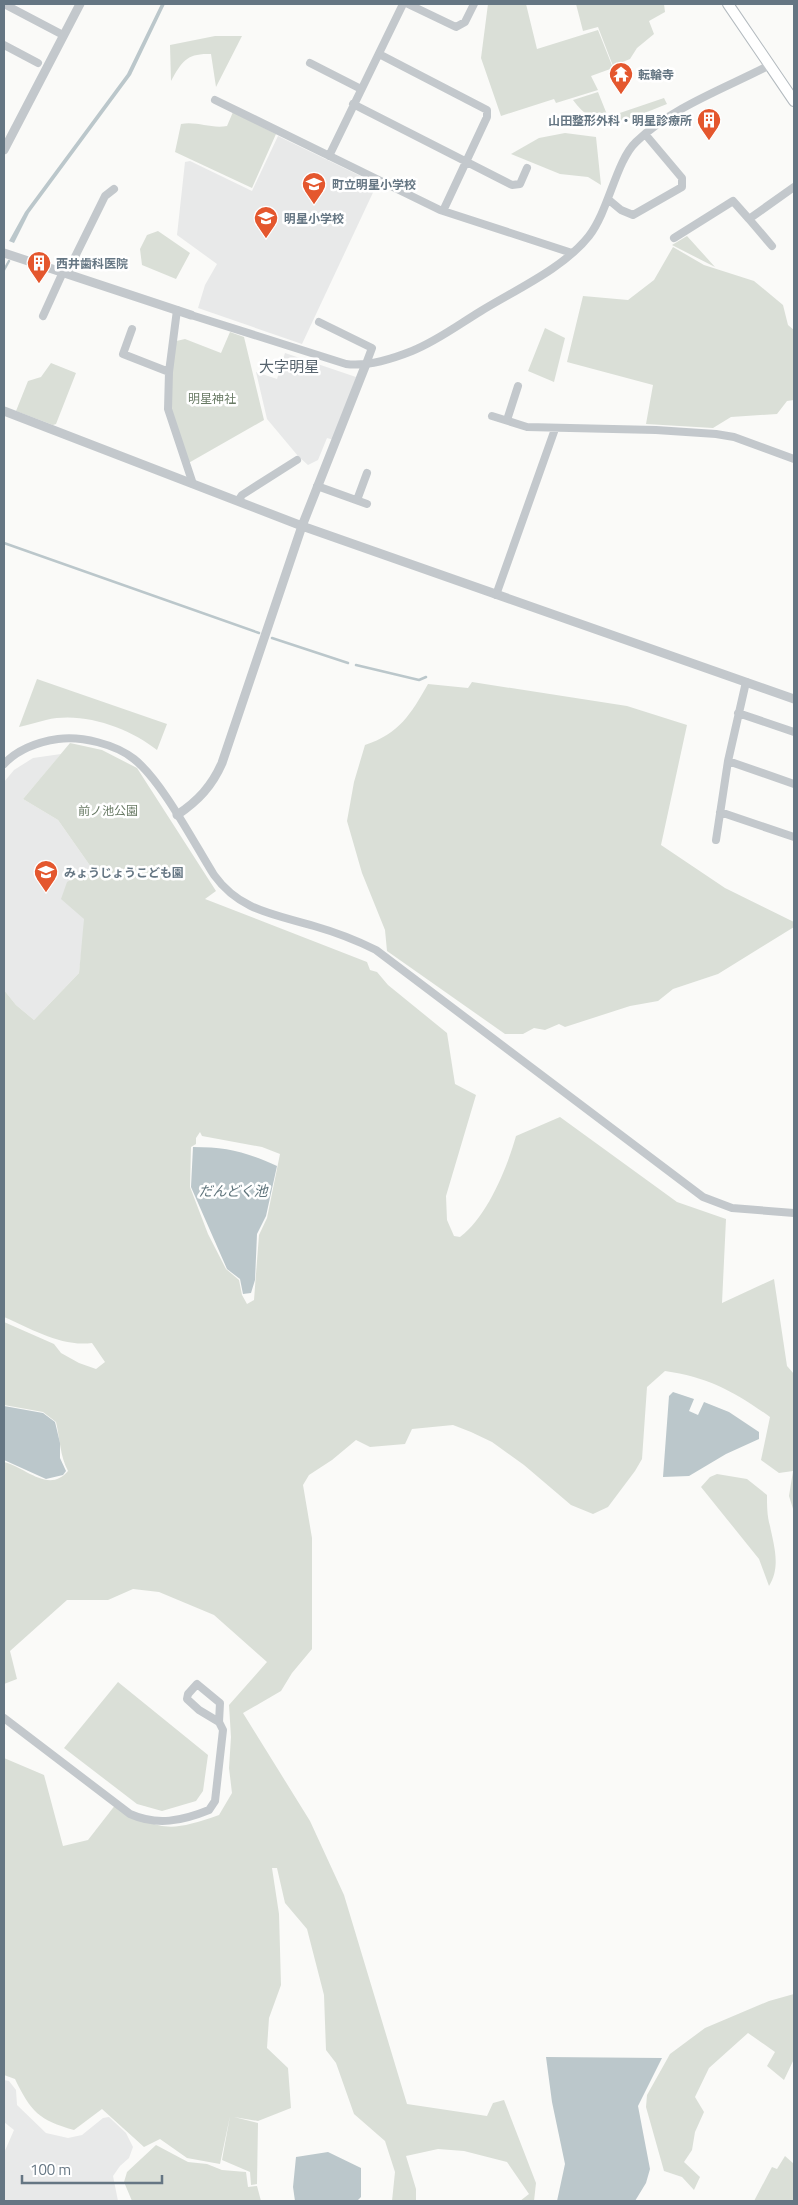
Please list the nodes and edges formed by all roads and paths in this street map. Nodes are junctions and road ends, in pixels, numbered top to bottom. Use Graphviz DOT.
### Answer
graph roads {
  1 [pos="4,4"];
  2 [pos="80,4"];
  3 [pos="403,4"];
  4 [pos="408,4"];
  5 [pos="474,4"];
  6 [pos="728,4"];
  7 [pos="64,35"];
  8 [pos="4,45"];
  9 [pos="379,54"];
  10 [pos="38,63"];
  11 [pos="310,63"];
  12 [pos="770,65"];
  13 [pos="362,89"];
  14 [pos="215,100"];
  15 [pos="794,101"];
  16 [pos="353,104"];
  17 [pos="645,134"];
  18 [pos="4,150"];
  19 [pos="328,156"];
  20 [pos="467,160"];
  21 [pos="526,168"];
  22 [pos="794,187"];
  23 [pos="114,189"];
  24 [pos="609,200"];
  25 [pos="443,211"];
  26 [pos="749,218"];
  27 [pos="674,238"];
  28 [pos="772,246"];
  29 [pos="4,253"];
  30 [pos="572,253"];
  31 [pos="65,273"];
  32 [pos="177,310"];
  33 [pos="191,314"];
  34 [pos="43,316"];
  35 [pos="319,322"];
  36 [pos="132,329"];
  37 [pos="366,364"];
  38 [pos="169,372"];
  39 [pos="518,386"];
  40 [pos="4,411"];
  41 [pos="492,416"];
  42 [pos="507,420"];
  43 [pos="555,429"];
  44 [pos="794,459"];
  45 [pos="298,460"];
  46 [pos="367,474"];
  47 [pos="193,484"];
  48 [pos="317,486"];
  49 [pos="357,500"];
  50 [pos="238,501"];
  51 [pos="367,504"];
  52 [pos="302,526"];
  53 [pos="496,594"];
  54 [pos="746,682"];
  55 [pos="794,699"];
  56 [pos="738,712"];
  57 [pos="794,732"];
  58 [pos="728,761"];
  59 [pos="4,764"];
  60 [pos="794,784"];
  61 [pos="720,812"];
  62 [pos="177,815"];
  63 [pos="794,837"];
  64 [pos="716,840"];
  65 [pos="794,1212"];
  66 [pos="4,1718"];
  67 [pos="220,1722"];
  1 -- 7 [label="street"];
  2 -- 7 [label="street"];
  3 -- 9 [label="street"];
  4 -- 5 [label="street"];
  6 -- 12 [label="main road"];
  7 -- 18 [label="street"];
  8 -- 10 [label="street"];
  9 -- 13 [label="street"];
  9 -- 20 [label="street"];
  11 -- 13 [label="street"];
  12 -- 15 [label="main road"];
  12 -- 17 [label="street"];
  13 -- 16 [label="street"];
  14 -- 19 [label="street"];
  16 -- 19 [label="street"];
  16 -- 20 [label="street"];
  17 -- 24 [label="street"];
  17 -- 24 [label="street"];
  19 -- 25 [label="street"];
  20 -- 21 [label="street"];
  20 -- 25 [label="street"];
  22 -- 26 [label="street"];
  23 -- 31 [label="street"];
  24 -- 30 [label="street"];
  25 -- 30 [label="street"];
  26 -- 27 [label="street"];
  26 -- 28 [label="street"];
  29 -- 31 [label="street"];
  30 -- 37 [label="street"];
  31 -- 32 [label="street"];
  31 -- 34 [label="street"];
  32 -- 33 [label="street"];
  32 -- 38 [label="street"];
  33 -- 37 [label="street"];
  35 -- 37 [label="street"];
  36 -- 38 [label="street"];
  37 -- 48 [label="street"];
  38 -- 47 [label="street"];
  39 -- 42 [label="street"];
  40 -- 47 [label="street"];
  41 -- 42 [label="street"];
  42 -- 43 [label="street"];
  43 -- 44 [label="street"];
  43 -- 53 [label="street"];
  45 -- 50 [label="street"];
  46 -- 49 [label="street"];
  47 -- 50 [label="street"];
  48 -- 49 [label="street"];
  48 -- 52 [label="street"];
  49 -- 51 [label="street"];
  50 -- 52 [label="street"];
  52 -- 53 [label="street"];
  52 -- 62 [label="street"];
  53 -- 54 [label="street"];
  54 -- 55 [label="street"];
  54 -- 56 [label="street"];
  56 -- 57 [label="street"];
  56 -- 58 [label="street"];
  58 -- 60 [label="street"];
  58 -- 61 [label="street"];
  59 -- 62 [label="street"];
  61 -- 63 [label="street"];
  61 -- 64 [label="street"];
  62 -- 65 [label="street"];
  66 -- 67 [label="street"];
  67 -- 67 [label="street"];
}
